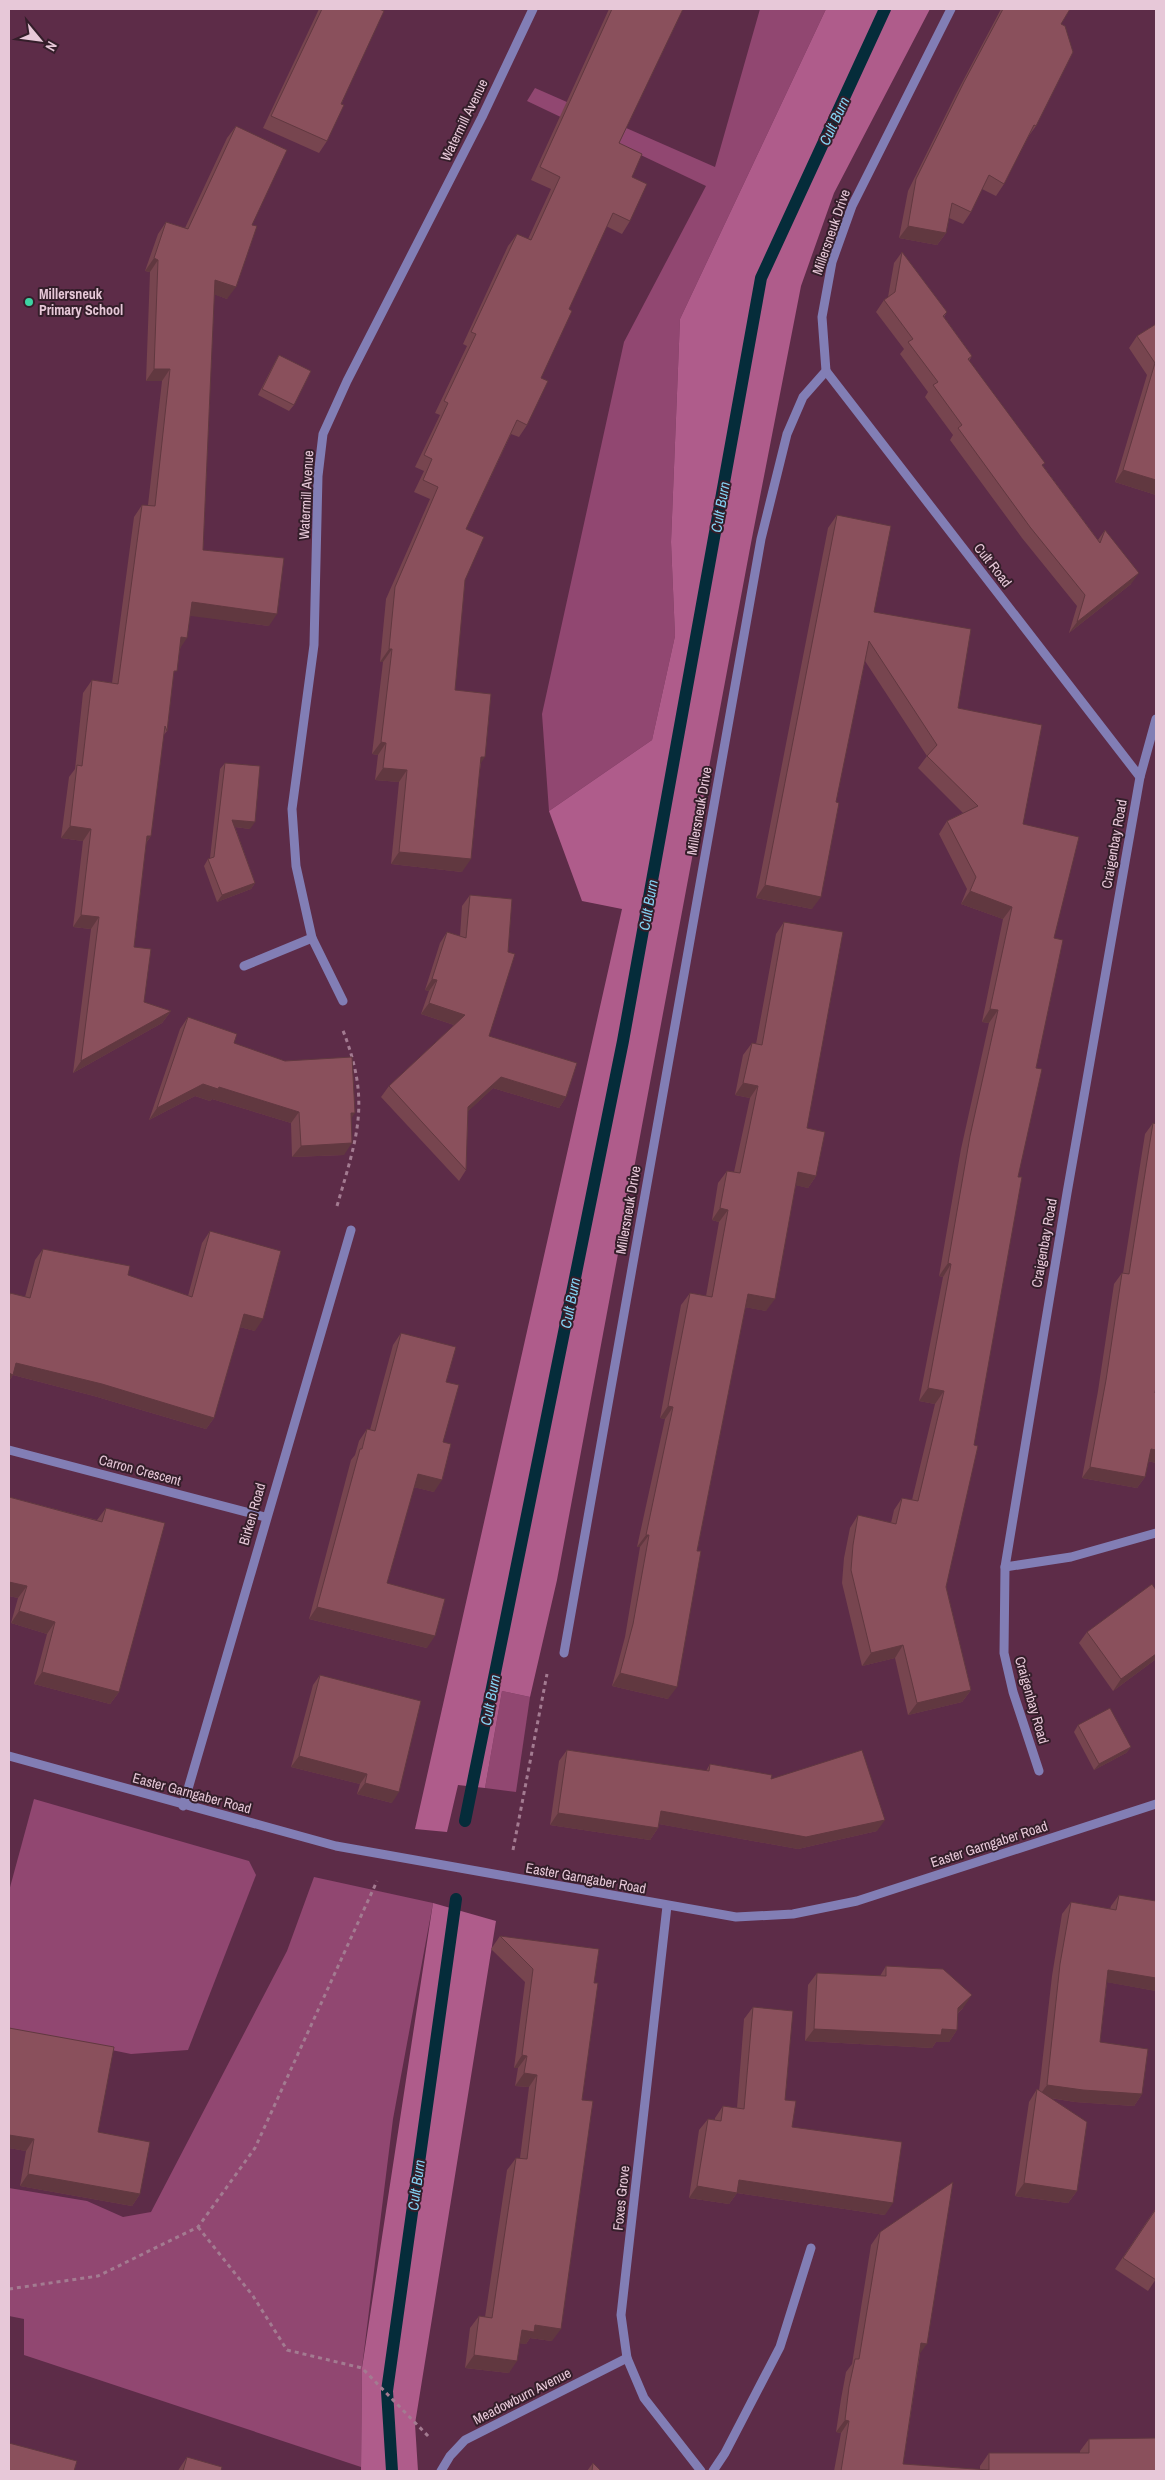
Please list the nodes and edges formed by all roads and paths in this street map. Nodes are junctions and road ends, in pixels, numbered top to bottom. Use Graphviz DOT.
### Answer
graph roads {
  1 [pos="533,9"];
  2 [pos="952,9"];
  3 [pos="826,370"];
  4 [pos="1156,719"];
  5 [pos="1140,777"];
  6 [pos="312,938"];
  7 [pos="244,966"];
  8 [pos="342,1001"];
  9 [pos="351,1230"];
  10 [pos="9,1450"];
  11 [pos="265,1517"];
  12 [pos="1156,1533"];
  13 [pos="1005,1567"];
  14 [pos="564,1653"];
  15 [pos="9,1756"];
  16 [pos="1039,1771"];
  17 [pos="1156,1804"];
  18 [pos="183,1806"];
  19 [pos="388,1856"];
  20 [pos="507,1878"];
  21 [pos="666,1906"];
  22 [pos="198,2227"];
  23 [pos="811,2248"];
  24 [pos="9,2289"];
  25 [pos="626,2358"];
  26 [pos="450,2456"];
  27 [pos="441,2471"];
  28 [pos="701,2471"];
  29 [pos="713,2471"];
  1 -- 6 [label="street, Watermill Avenue"];
  2 -- 3 [label="street, Millersneuk Drive"];
  3 -- 5 [label="street, Cult Road"];
  3 -- 14 [label="street, Millersneuk Drive"];
  4 -- 5 [label="street, Craigenbay Road"];
  5 -- 13 [label="street, Craigenbay Road"];
  6 -- 7 [label="street"];
  6 -- 8 [label="street, Watermill Avenue"];
  8 -- 9 [label="path"];
  9 -- 11 [label="street, Birken Road"];
  10 -- 11 [label="street, Carron Crescent"];
  11 -- 18 [label="street, Birken Road"];
  12 -- 13 [label="street"];
  13 -- 16 [label="street, Craigenbay Road"];
  14 -- 20 [label="path"];
  15 -- 18 [label="street, Easter Garngaber Road"];
  17 -- 21 [label="street, Easter Garngaber Road"];
  18 -- 19 [label="street, Easter Garngaber Road"];
  19 -- 20 [label="street, Easter Garngaber Road"];
  19 -- 22 [label="path"];
  20 -- 21 [label="street, Easter Garngaber Road"];
  21 -- 25 [label="street, Foxes Grove"];
  22 -- 24 [label="path"];
  22 -- 26 [label="path"];
  23 -- 29 [label="street"];
  25 -- 26 [label="street, Meadowburn Avenue"];
  25 -- 28 [label="street, Foxes Grove"];
  26 -- 27 [label="street, Meadowburn Avenue"];
}
